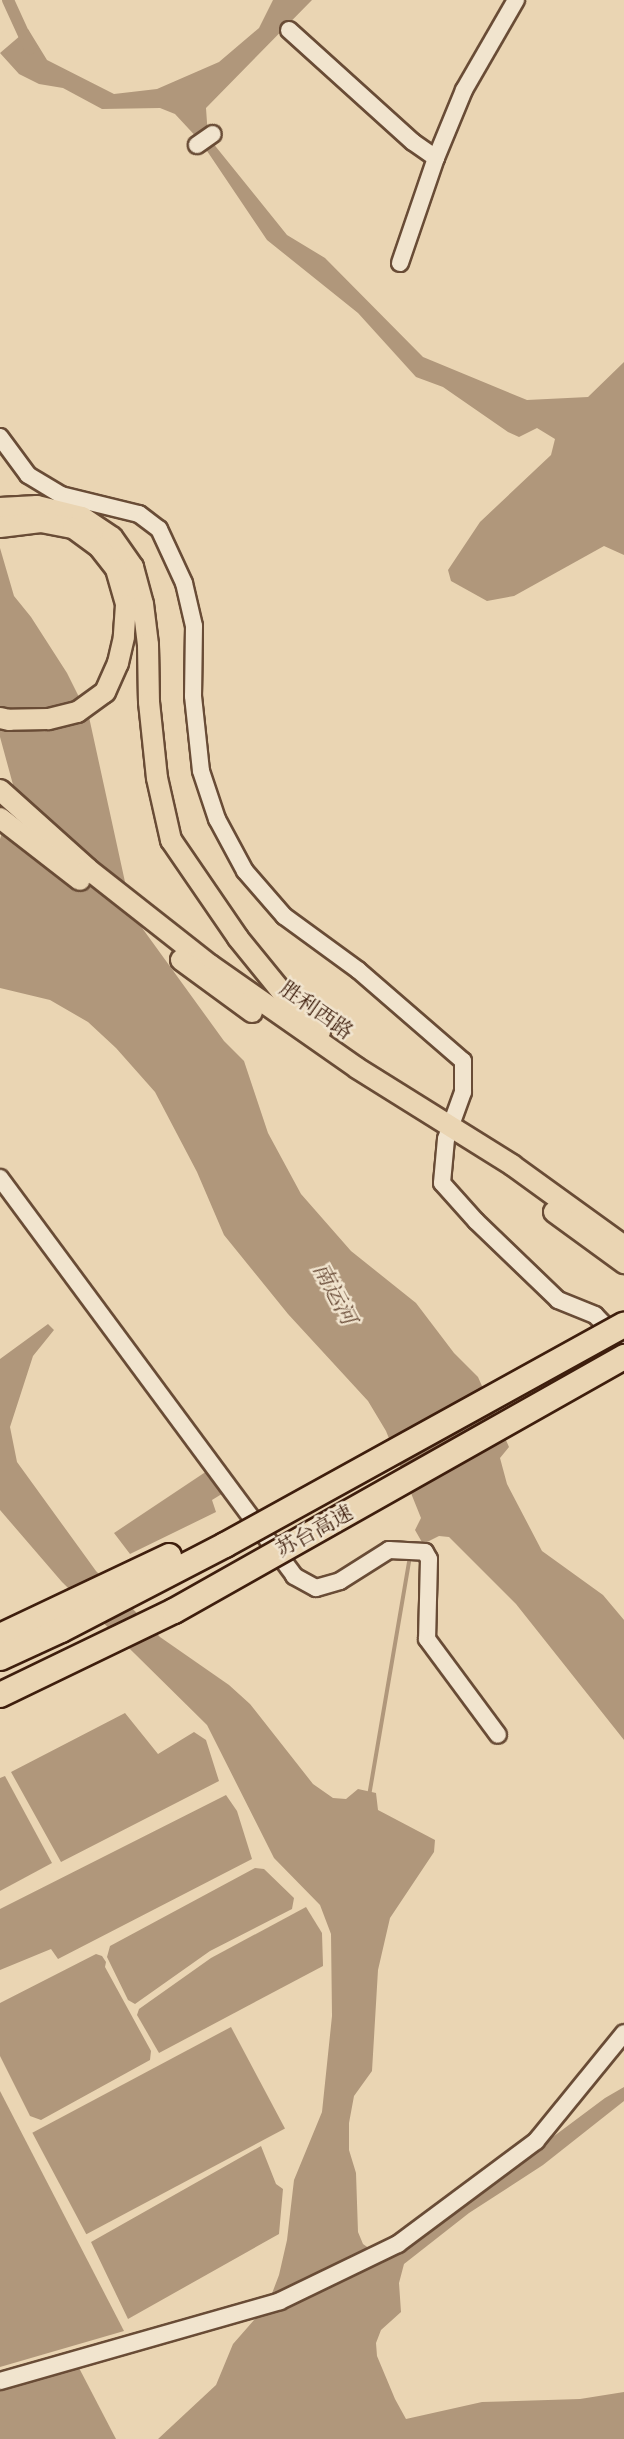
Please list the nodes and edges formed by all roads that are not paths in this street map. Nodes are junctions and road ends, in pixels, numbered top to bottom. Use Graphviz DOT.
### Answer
graph roads {
  1 [pos="516,0"];
  2 [pos="289,30"];
  3 [pos="213,134"];
  4 [pos="197,145"];
  5 [pos="436,158"];
  6 [pos="400,263"];
  7 [pos="0,437"];
  8 [pos="0,508"];
  9 [pos="0,527"];
  10 [pos="0,718"];
  11 [pos="0,790"];
  12 [pos="0,808"];
  13 [pos="0,818"];
  14 [pos="80,880"];
  15 [pos="357,1068"];
  16 [pos="449,1133"];
  17 [pos="0,1178"];
  18 [pos="624,1246"];
  19 [pos="624,1263"];
  20 [pos="624,1325"];
  21 [pos="624,1345"];
  22 [pos="624,1357"];
  23 [pos="402,1447"];
  24 [pos="0,1636"];
  25 [pos="0,1658"];
  26 [pos="0,1695"];
  27 [pos="498,1735"];
  28 [pos="624,2033"];
  29 [pos="0,2381"];
  1 -- 5 [label="street"];
  2 -- 5 [label="street"];
  3 -- 4 [label="street"];
  5 -- 6 [label="street"];
  7 -- 16 [label="street"];
  8 -- 15 [label="main road"];
  9 -- 10 [label="main road"];
  11 -- 15 [label="main road, 胜利西路"];
  12 -- 14 [label="main road, 胜利西路"];
  13 -- 14 [label="main road"];
  14 -- 16 [label="main road, 胜利西路"];
  15 -- 16 [label="main road, 胜利西路"];
  16 -- 18 [label="main road, 胜利西路"];
  16 -- 19 [label="main road, 胜利西路"];
  16 -- 21 [label="street"];
  17 -- 27 [label="street"];
  20 -- 23 [label="highway, 苏台高速, bridge"];
  22 -- 26 [label="highway, 苏台高速, bridge"];
  23 -- 24 [label="highway, bridge"];
  23 -- 25 [label="highway, 苏台高速, bridge"];
  28 -- 29 [label="street"];
}
